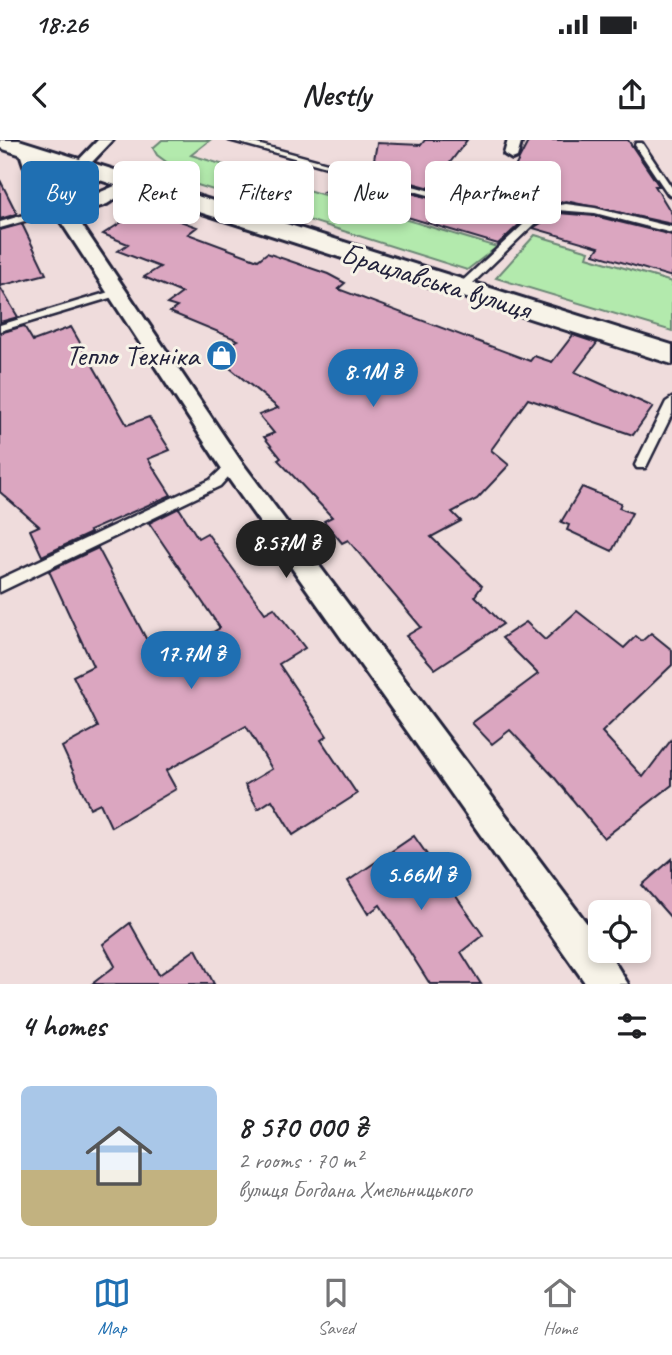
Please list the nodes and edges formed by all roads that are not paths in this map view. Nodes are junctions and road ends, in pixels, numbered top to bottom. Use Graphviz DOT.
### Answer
graph roads {
  1 [pos="106,140"];
  2 [pos="233,140"];
  3 [pos="1,142"];
  4 [pos="639,145"];
  5 [pos="27,150"];
  6 [pos="31,161"];
  7 [pos="61,161"];
  8 [pos="85,161"];
  9 [pos="425,192"];
  10 [pos="672,194"];
  11 [pos="200,207"];
  12 [pos="561,208"];
  13 [pos="21,219"];
  14 [pos="73,224"];
  15 [pos="531,224"];
  16 [pos="0,225"];
  17 [pos="672,230"];
  18 [pos="460,289"];
  19 [pos="118,292"];
  20 [pos="0,328"];
  21 [pos="672,355"];
  22 [pos="672,402"];
  23 [pos="641,465"];
  24 [pos="232,466"];
  25 [pos="0,586"];
  26 [pos="609,984"];
  1 -- 8 [label="street"];
  2 -- 9 [label="lane"];
  3 -- 5 [label="main road, Брацлавська вулиця"];
  4 -- 10 [label="lane"];
  5 -- 6 [label="street"];
  5 -- 7 [label="main road, Брацлавська вулиця"];
  11 -- 18 [label="main road, Брацлавська вулиця"];
  12 -- 17 [label="lane"];
  13 -- 16 [label="lane"];
  14 -- 19 [label="street"];
  15 -- 18 [label="lane"];
  18 -- 21 [label="main road, Брацлавська вулиця"];
  19 -- 20 [label="lane"];
  19 -- 24 [label="street"];
  22 -- 23 [label="lane"];
  24 -- 25 [label="lane"];
  24 -- 26 [label="street"];
}
